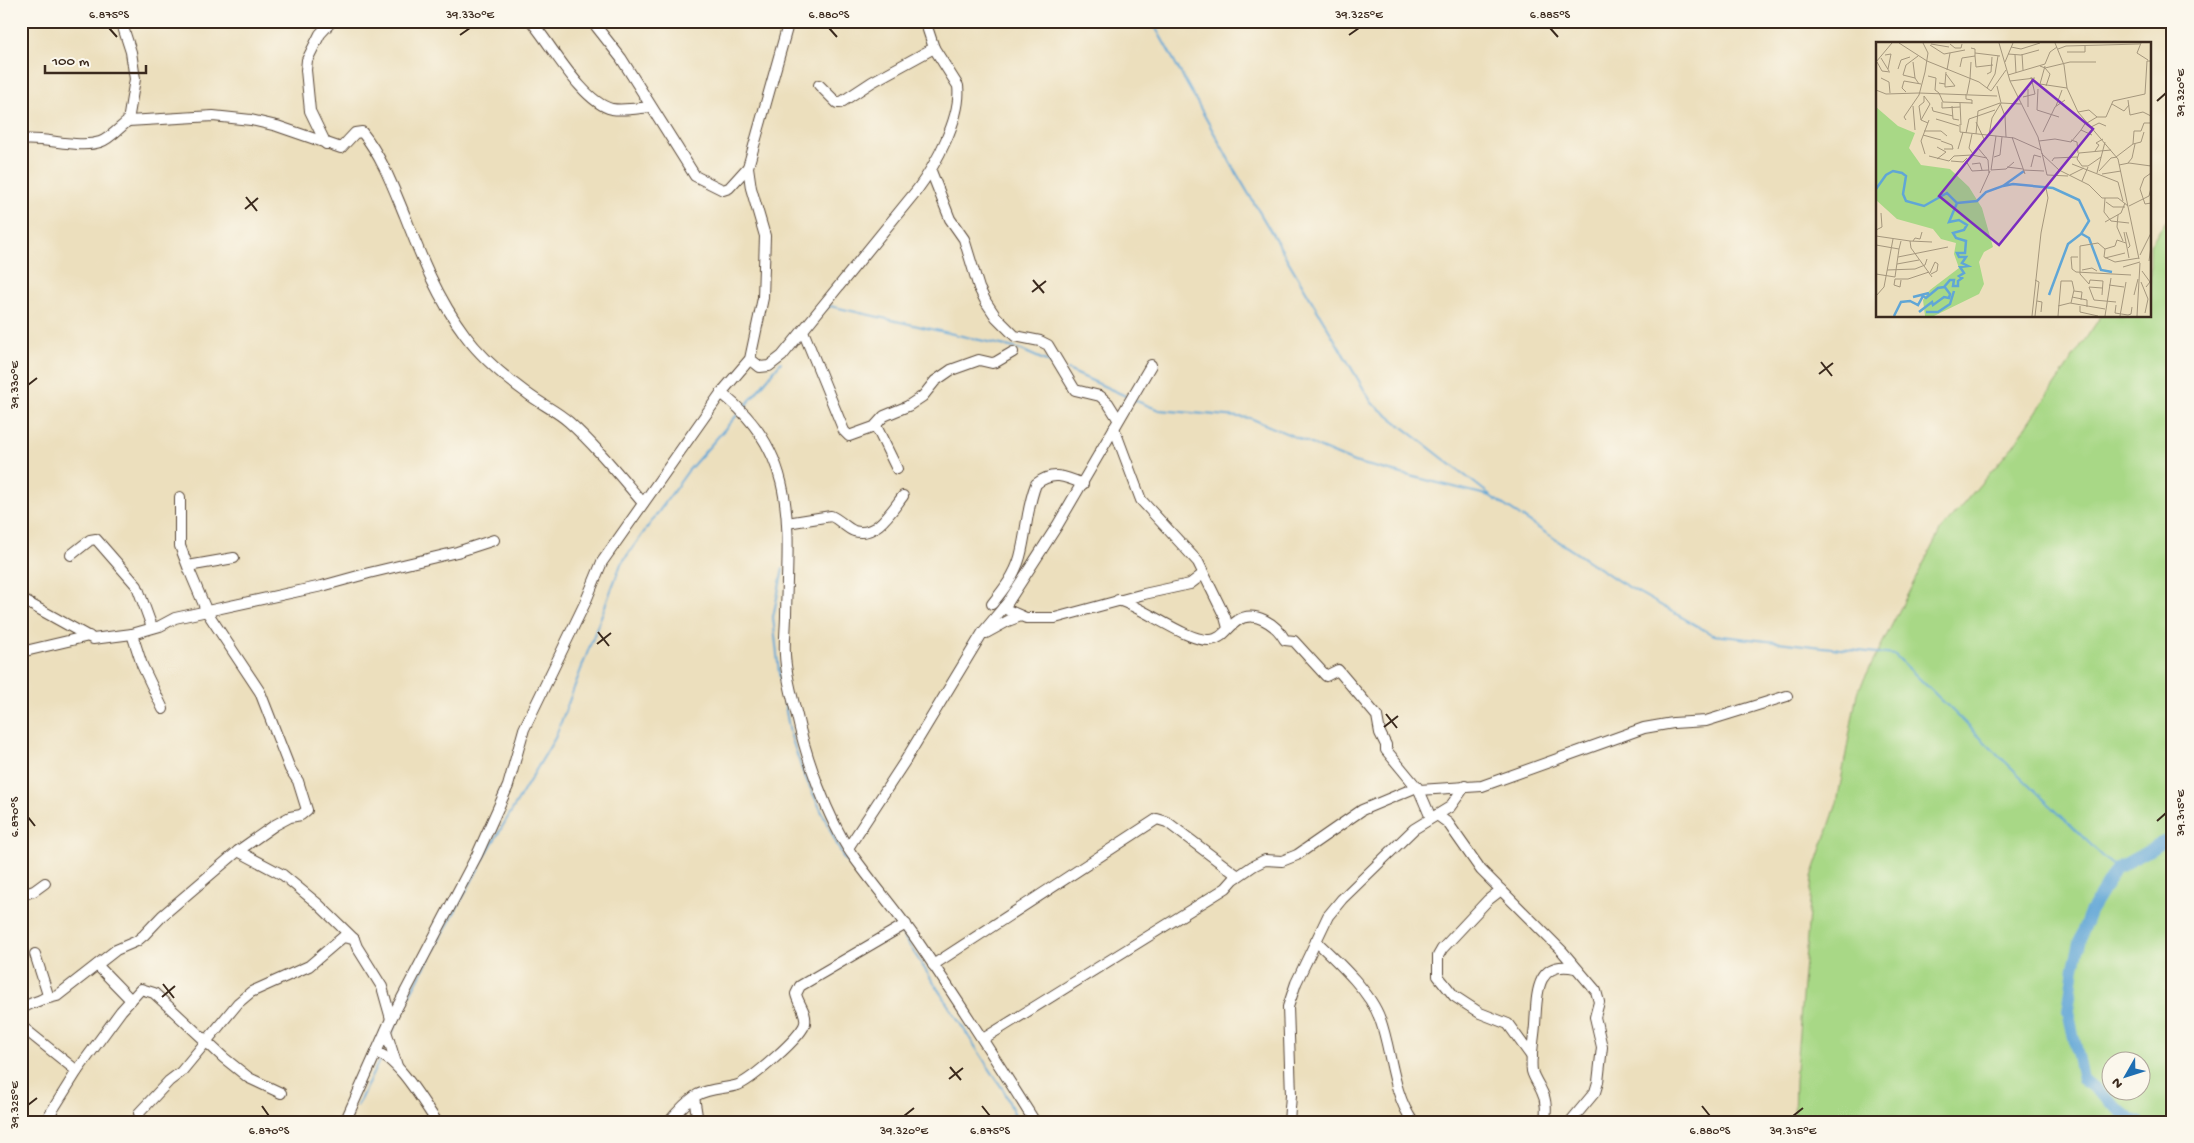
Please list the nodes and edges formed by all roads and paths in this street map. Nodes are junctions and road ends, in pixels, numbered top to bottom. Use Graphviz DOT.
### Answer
graph roads {
  1 [pos="121,21"];
  2 [pos="332,21"];
  3 [pos="531,21"];
  4 [pos="592,21"];
  5 [pos="789,21"];
  6 [pos="925,21"];
  7 [pos="934,48"];
  8 [pos="819,85"];
  9 [pos="651,107"];
  10 [pos="128,121"];
  11 [pos="21,140"];
  12 [pos="326,144"];
  13 [pos="748,167"];
  14 [pos="931,172"];
  15 [pos="803,331"];
  16 [pos="1013,352"];
  17 [pos="750,359"];
  18 [pos="1151,364"];
  19 [pos="721,392"];
  20 [pos="1116,424"];
  21 [pos="876,426"];
  22 [pos="897,469"];
  23 [pos="1083,484"];
  24 [pos="904,496"];
  25 [pos="180,497"];
  26 [pos="643,503"];
  27 [pos="787,523"];
  28 [pos="494,540"];
  29 [pos="71,555"];
  30 [pos="234,558"];
  31 [pos="188,566"];
  32 [pos="1203,574"];
  33 [pos="21,599"];
  34 [pos="1118,600"];
  35 [pos="992,604"];
  36 [pos="1003,608"];
  37 [pos="207,612"];
  38 [pos="1020,616"];
  39 [pos="152,627"];
  40 [pos="1228,628"];
  41 [pos="132,634"];
  42 [pos="89,636"];
  43 [pos="979,638"];
  44 [pos="21,652"];
  45 [pos="1787,696"];
  46 [pos="162,709"];
  47 [pos="1465,786"];
  48 [pos="1418,789"];
  49 [pos="1434,816"];
  50 [pos="848,848"];
  51 [pos="238,851"];
  52 [pos="1238,876"];
  53 [pos="45,883"];
  54 [pos="1501,890"];
  55 [pos="21,895"];
  56 [pos="906,924"];
  57 [pos="354,939"];
  58 [pos="1316,941"];
  59 [pos="1557,946"];
  60 [pos="34,954"];
  61 [pos="97,964"];
  62 [pos="933,965"];
  63 [pos="1575,968"];
  64 [pos="1553,969"];
  65 [pos="45,999"];
  66 [pos="131,1000"];
  67 [pos="21,1010"];
  68 [pos="392,1019"];
  69 [pos="21,1026"];
  70 [pos="386,1031"];
  71 [pos="983,1039"];
  72 [pos="207,1041"];
  73 [pos="376,1053"];
  74 [pos="1532,1057"];
  75 [pos="398,1068"];
  76 [pos="77,1071"];
  77 [pos="281,1093"];
  78 [pos="694,1097"];
  79 [pos="138,1113"];
  80 [pos="44,1122"];
  81 [pos="345,1122"];
  82 [pos="436,1122"];
  83 [pos="669,1122"];
  84 [pos="698,1122"];
  85 [pos="1035,1122"];
  86 [pos="1289,1122"];
  87 [pos="1413,1122"];
  88 [pos="1545,1122"];
  89 [pos="1570,1122"];
  1 -- 10 [label="street"];
  2 -- 12 [label="street"];
  3 -- 9 [label="street"];
  4 -- 9 [label="street"];
  5 -- 13 [label="street"];
  6 -- 7 [label="street"];
  7 -- 8 [label="street"];
  7 -- 14 [label="street"];
  9 -- 13 [label="street"];
  10 -- 11 [label="street"];
  10 -- 12 [label="street"];
  12 -- 26 [label="street"];
  13 -- 17 [label="street"];
  14 -- 15 [label="street"];
  14 -- 20 [label="street"];
  15 -- 17 [label="street"];
  15 -- 21 [label="street"];
  16 -- 21 [label="street"];
  17 -- 19 [label="street"];
  18 -- 20 [label="street"];
  19 -- 26 [label="street"];
  19 -- 27 [label="street"];
  20 -- 23 [label="street"];
  20 -- 32 [label="street"];
  21 -- 22 [label="street"];
  23 -- 35 [label="street"];
  23 -- 36 [label="street"];
  24 -- 27 [label="street"];
  25 -- 31 [label="street"];
  26 -- 68 [label="street"];
  27 -- 50 [label="street"];
  28 -- 37 [label="street"];
  29 -- 39 [label="street"];
  30 -- 31 [label="street"];
  31 -- 37 [label="street"];
  32 -- 34 [label="street"];
  32 -- 40 [label="street"];
  33 -- 42 [label="street"];
  34 -- 38 [label="street"];
  34 -- 40 [label="street"];
  36 -- 38 [label="street"];
  36 -- 43 [label="street"];
  37 -- 39 [label="street"];
  37 -- 51 [label="street"];
  38 -- 43 [label="street"];
  39 -- 41 [label="street"];
  40 -- 48 [label="street"];
  41 -- 42 [label="street"];
  41 -- 46 [label="street"];
  42 -- 44 [label="street"];
  43 -- 50 [label="street"];
  45 -- 47 [label="street"];
  47 -- 48 [label="street"];
  47 -- 49 [label="street"];
  48 -- 49 [label="street"];
  48 -- 52 [label="street"];
  49 -- 54 [label="street"];
  49 -- 58 [label="street"];
  50 -- 56 [label="street"];
  51 -- 57 [label="street"];
  51 -- 61 [label="street"];
  52 -- 62 [label="street"];
  52 -- 71 [label="street"];
  53 -- 55 [label="street"];
  54 -- 59 [label="street"];
  54 -- 74 [label="street"];
  56 -- 62 [label="street"];
  56 -- 78 [label="street"];
  57 -- 68 [label="street"];
  57 -- 72 [label="street"];
  58 -- 86 [label="street"];
  58 -- 87 [label="street"];
  59 -- 63 [label="street"];
  59 -- 64 [label="street"];
  60 -- 65 [label="street"];
  61 -- 65 [label="street"];
  61 -- 66 [label="street"];
  62 -- 71 [label="street"];
  63 -- 64 [label="street"];
  63 -- 89 [label="street"];
  64 -- 74 [label="street"];
  65 -- 67 [label="street"];
  66 -- 72 [label="street"];
  66 -- 76 [label="street"];
  68 -- 70 [label="street"];
  69 -- 76 [label="street"];
  70 -- 73 [label="street"];
  70 -- 75 [label="street"];
  71 -- 85 [label="street"];
  72 -- 77 [label="street"];
  72 -- 79 [label="street"];
  73 -- 75 [label="street"];
  73 -- 81 [label="street"];
  74 -- 88 [label="street"];
  75 -- 82 [label="street"];
  76 -- 80 [label="street"];
  78 -- 83 [label="street"];
  78 -- 84 [label="street"];
}
